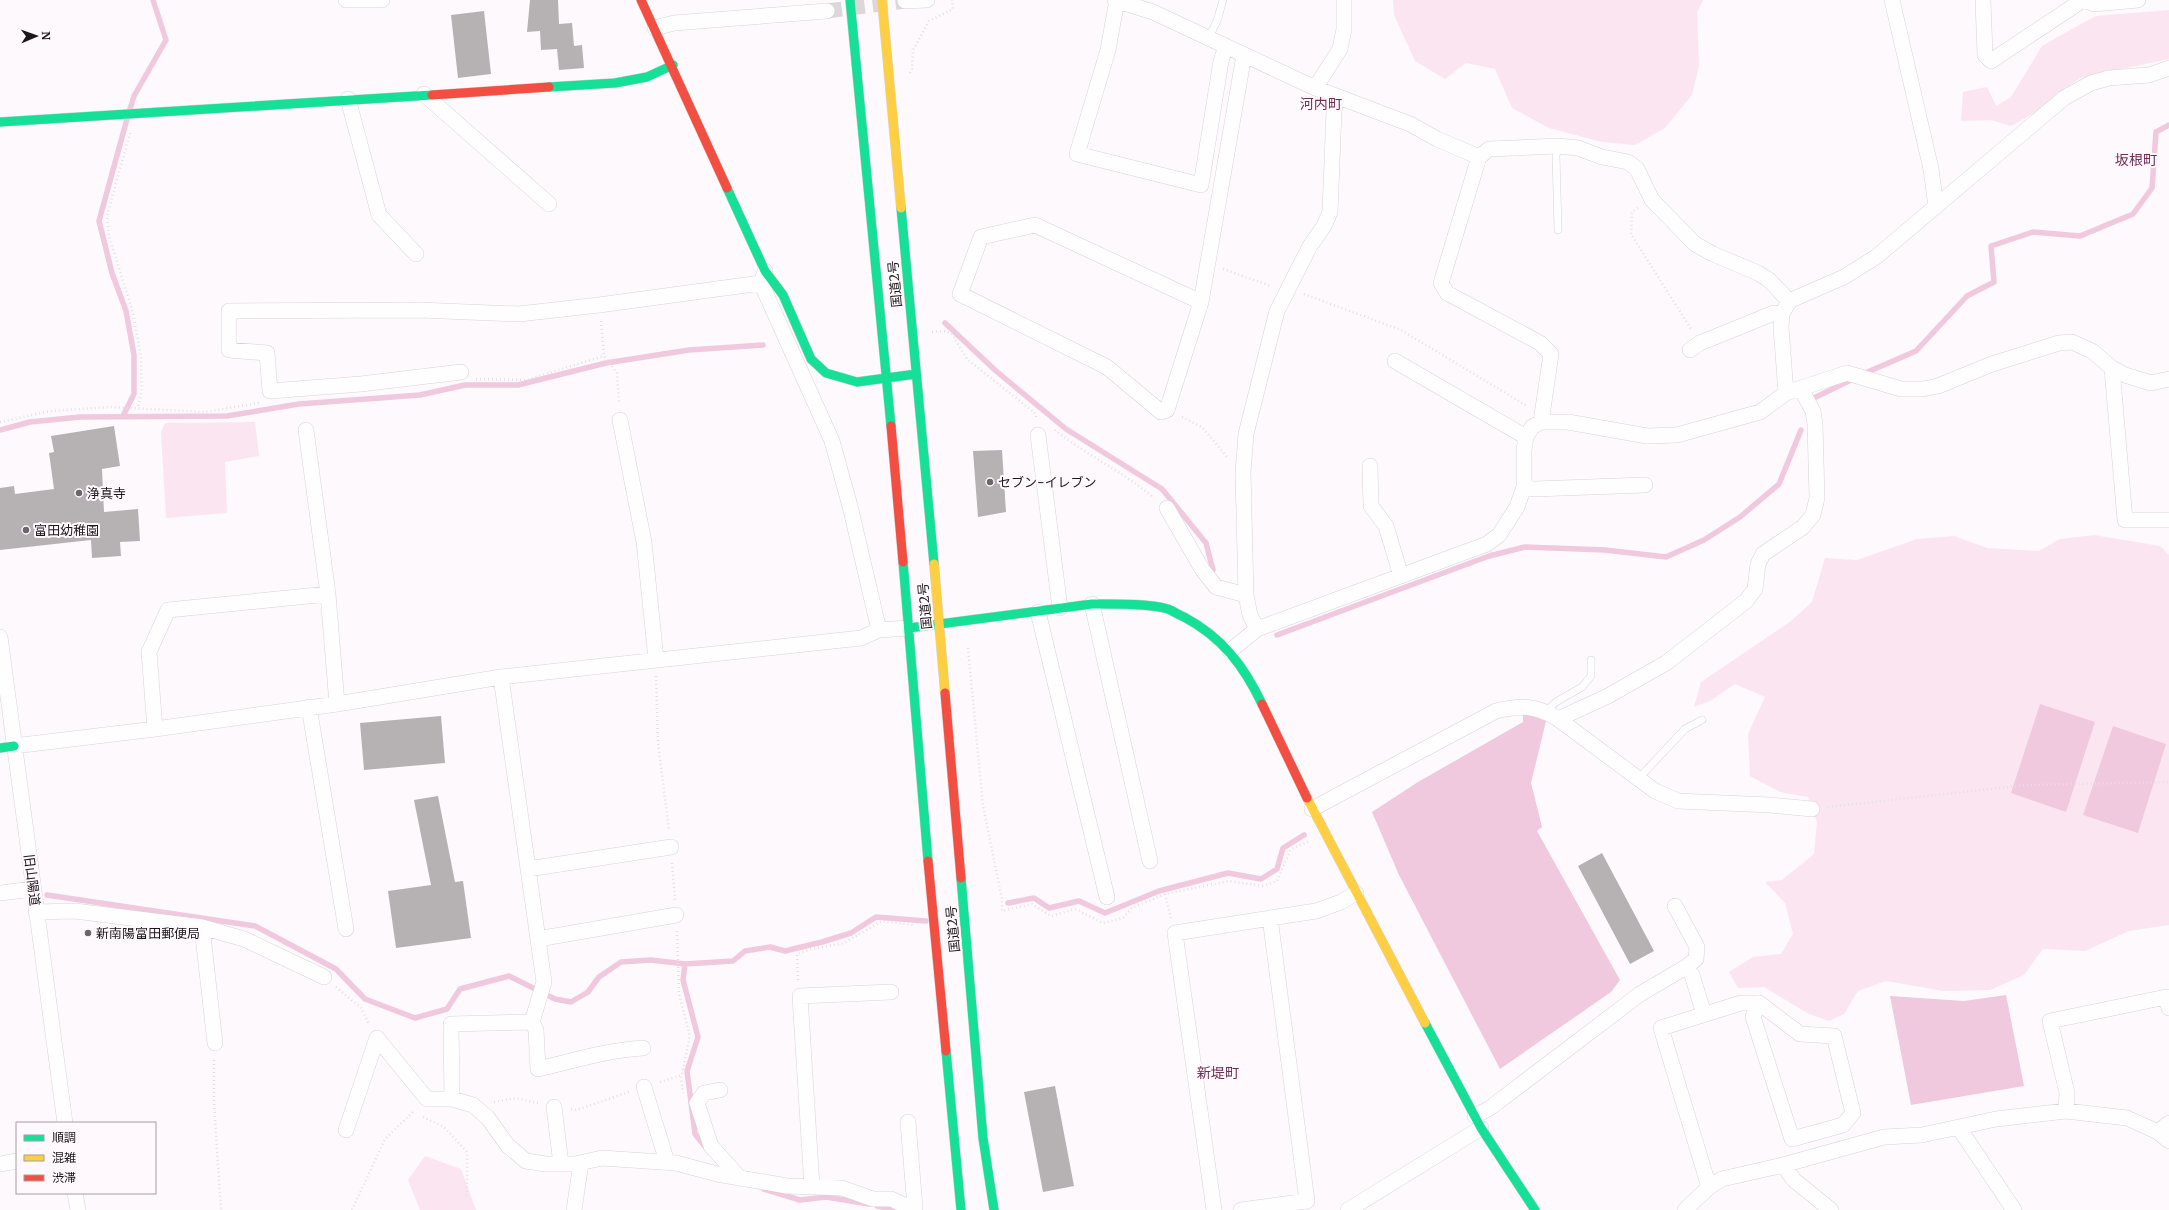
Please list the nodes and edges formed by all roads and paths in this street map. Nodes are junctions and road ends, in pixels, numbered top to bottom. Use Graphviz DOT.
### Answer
graph roads {
  1 [pos="346,0"];
  2 [pos="382,0"];
  3 [pos="641,0"];
  4 [pos="850,0"];
  5 [pos="882,0"];
  6 [pos="927,0"];
  7 [pos="952,0"];
  8 [pos="1116,0"];
  9 [pos="1223,0"];
  10 [pos="1344,0"];
  11 [pos="1892,0"];
  12 [pos="1983,0"];
  13 [pos="2138,0"];
  14 [pos="905,1"];
  15 [pos="827,11"];
  16 [pos="655,28"];
  17 [pos="1209,37"];
  18 [pos="1226,46"];
  19 [pos="1244,55"];
  20 [pos="673,65"];
  21 [pos="2169,68"];
  22 [pos="908,74"];
  23 [pos="1316,88"];
  24 [pos="424,94"];
  25 [pos="1337,97"];
  26 [pos="348,99"];
  27 [pos="135,113"];
  28 [pos="0,122"];
  29 [pos="1558,146"];
  30 [pos="1479,157"];
  31 [pos="1652,200"];
  32 [pos="549,204"];
  33 [pos="1936,207"];
  34 [pos="1558,230"];
  35 [pos="416,254"];
  36 [pos="1207,264"];
  37 [pos="763,277"];
  38 [pos="1286,291"];
  39 [pos="1201,302"];
  40 [pos="599,305"];
  41 [pos="1786,308"];
  42 [pos="928,332"];
  43 [pos="1695,347"];
  44 [pos="1395,361"];
  45 [pos="2112,368"];
  46 [pos="461,372"];
  47 [pos="916,374"];
  48 [pos="886,379"];
  49 [pos="2169,379"];
  50 [pos="1801,389"];
  51 [pos="1786,393"];
  52 [pos="138,408"];
  53 [pos="1167,410"];
  54 [pos="1036,414"];
  55 [pos="1042,419"];
  56 [pos="1542,419"];
  57 [pos="620,420"];
  58 [pos="1054,429"];
  59 [pos="306,430"];
  60 [pos="1038,435"];
  61 [pos="1526,437"];
  62 [pos="1370,466"];
  63 [pos="1242,472"];
  64 [pos="1645,486"];
  65 [pos="1524,487"];
  66 [pos="1167,508"];
  67 [pos="2169,520"];
  68 [pos="1401,576"];
  69 [pos="328,594"];
  70 [pos="1246,595"];
  71 [pos="1092,604"];
  72 [pos="1060,608"];
  73 [pos="1038,612"];
  74 [pos="939,623"];
  75 [pos="909,628"];
  76 [pos="1257,629"];
  77 [pos="879,630"];
  78 [pos="0,637"];
  79 [pos="1230,651"];
  80 [pos="656,659"];
  81 [pos="1591,660"];
  82 [pos="501,677"];
  83 [pos="338,704"];
  84 [pos="309,707"];
  85 [pos="1552,715"];
  86 [pos="1702,720"];
  87 [pos="155,729"];
  88 [pos="7,747"];
  89 [pos="1639,778"];
  90 [pos="2169,782"];
  91 [pos="1312,809"];
  92 [pos="1812,809"];
  93 [pos="671,848"];
  94 [pos="1150,861"];
  95 [pos="528,869"];
  96 [pos="33,889"];
  97 [pos="1356,892"];
  98 [pos="0,893"];
  99 [pos="1165,894"];
  100 [pos="1107,897"];
  101 [pos="1674,906"];
  102 [pos="36,912"];
  103 [pos="676,915"];
  104 [pos="1270,918"];
  105 [pos="916,925"];
  106 [pos="202,927"];
  107 [pos="346,929"];
  108 [pos="1175,933"];
  109 [pos="538,939"];
  110 [pos="1686,967"];
  111 [pos="324,977"];
  112 [pos="891,992"];
  113 [pos="800,996"];
  114 [pos="1759,1003"];
  115 [pos="2169,1008"];
  116 [pos="1704,1014"];
  117 [pos="532,1022"];
  118 [pos="377,1038"];
  119 [pos="214,1043"];
  120 [pos="643,1048"];
  121 [pos="682,1075"];
  122 [pos="644,1087"];
  123 [pos="720,1090"];
  124 [pos="427,1099"];
  125 [pos="452,1099"];
  126 [pos="554,1107"];
  127 [pos="479,1110"];
  128 [pos="414,1112"];
  129 [pos="2066,1112"];
  130 [pos="65,1122"];
  131 [pos="908,1122"];
  132 [pos="1478,1122"];
  133 [pos="1959,1128"];
  134 [pos="346,1130"];
  135 [pos="2165,1132"];
  136 [pos="16,1161"];
  137 [pos="668,1162"];
  138 [pos="580,1163"];
  139 [pos="0,1164"];
  140 [pos="561,1164"];
  141 [pos="1783,1165"];
  142 [pos="738,1176"];
  143 [pos="812,1187"];
  144 [pos="1709,1187"];
  145 [pos="75,1194"];
  146 [pos="467,1197"];
  147 [pos="915,1209"];
  148 [pos="78,1210"];
  149 [pos="221,1210"];
  150 [pos="352,1210"];
  151 [pos="574,1210"];
  152 [pos="961,1210"];
  153 [pos="994,1210"];
  154 [pos="1214,1210"];
  155 [pos="1241,1210"];
  156 [pos="1348,1210"];
  157 [pos="1535,1210"];
  158 [pos="1685,1210"];
  159 [pos="1832,1210"];
  160 [pos="2014,1210"];
  1 -- 2 [label="street"];
  3 -- 16 [label="main road"];
  4 -- 48 [label="main road, 国道2号"];
  5 -- 47 [label="main road, 国道2号"];
  6 -- 14 [label="street"];
  7 -- 22 [label="path"];
  8 -- 17 [label="street"];
  8 -- 18 [label="street"];
  9 -- 17 [label="lane"];
  10 -- 23 [label="street"];
  11 -- 33 [label="street"];
  12 -- 13 [label="street"];
  15 -- 16 [label="street"];
  16 -- 20 [label="main road"];
  17 -- 18 [label="street"];
  18 -- 19 [label="street"];
  19 -- 23 [label="street"];
  19 -- 36 [label="street"];
  20 -- 24 [label="main road"];
  20 -- 37 [label="main road"];
  21 -- 33 [label="street"];
  23 -- 25 [label="street"];
  24 -- 26 [label="main road"];
  24 -- 32 [label="street"];
  25 -- 30 [label="street"];
  25 -- 38 [label="street"];
  26 -- 27 [label="main road"];
  26 -- 35 [label="street"];
  27 -- 28 [label="main road"];
  27 -- 52 [label="path"];
  29 -- 30 [label="street"];
  29 -- 31 [label="street"];
  29 -- 34 [label="lane"];
  30 -- 56 [label="street"];
  31 -- 41 [label="street"];
  31 -- 43 [label="path"];
  33 -- 41 [label="street"];
  36 -- 38 [label="path"];
  36 -- 39 [label="street"];
  37 -- 40 [label="street"];
  37 -- 48 [label="main road"];
  37 -- 77 [label="street"];
  38 -- 56 [label="path"];
  38 -- 63 [label="street"];
  39 -- 53 [label="street"];
  39 -- 53 [label="street"];
  40 -- 46 [label="street"];
  40 -- 57 [label="path"];
  41 -- 43 [label="street"];
  41 -- 51 [label="street"];
  42 -- 54 [label="path"];
  44 -- 61 [label="street"];
  45 -- 49 [label="street"];
  45 -- 50 [label="street"];
  45 -- 67 [label="street"];
  47 -- 48 [label="main road"];
  47 -- 74 [label="main road, 国道2号"];
  48 -- 75 [label="main road, 国道2号"];
  50 -- 51 [label="street"];
  50 -- 85 [label="street"];
  51 -- 56 [label="street"];
  53 -- 63 [label="path"];
  54 -- 55 [label="path"];
  54 -- 60 [label="path"];
  56 -- 61 [label="street"];
  57 -- 80 [label="street"];
  58 -- 66 [label="path"];
  59 -- 69 [label="street"];
  60 -- 72 [label="street"];
  61 -- 65 [label="street"];
  62 -- 68 [label="street"];
  63 -- 70 [label="street"];
  64 -- 65 [label="street"];
  65 -- 68 [label="street"];
  66 -- 70 [label="street"];
  68 -- 76 [label="street"];
  69 -- 83 [label="street"];
  69 -- 87 [label="street"];
  70 -- 76 [label="street"];
  71 -- 72 [label="main road"];
  71 -- 79 [label="main road"];
  71 -- 94 [label="street"];
  72 -- 73 [label="main road"];
  73 -- 74 [label="main road"];
  73 -- 100 [label="street"];
  74 -- 75 [label="main road"];
  74 -- 153 [label="main road, 国道2号"];
  75 -- 77 [label="street"];
  75 -- 152 [label="main road, 国道2号"];
  76 -- 79 [label="street"];
  77 -- 80 [label="street"];
  78 -- 88 [label="street, 旧山陽道"];
  79 -- 91 [label="main road"];
  80 -- 82 [label="street"];
  81 -- 85 [label="lane"];
  82 -- 83 [label="street"];
  82 -- 95 [label="street"];
  83 -- 84 [label="street"];
  84 -- 87 [label="street"];
  84 -- 107 [label="street"];
  85 -- 89 [label="street"];
  85 -- 91 [label="street"];
  86 -- 89 [label="lane"];
  87 -- 88 [label="street"];
  88 -- 96 [label="street, 旧山陽道"];
  89 -- 92 [label="street"];
  90 -- 92 [label="path"];
  91 -- 97 [label="main road"];
  93 -- 95 [label="street"];
  95 -- 109 [label="street"];
  96 -- 98 [label="street"];
  96 -- 102 [label="street, 旧山陽道"];
  97 -- 104 [label="street"];
  97 -- 132 [label="main road"];
  99 -- 108 [label="path"];
  101 -- 110 [label="street"];
  102 -- 106 [label="street"];
  102 -- 130 [label="street, 旧山陽道"];
  103 -- 109 [label="street"];
  104 -- 108 [label="street"];
  104 -- 155 [label="street"];
  105 -- 113 [label="path"];
  106 -- 111 [label="street"];
  106 -- 119 [label="street"];
  108 -- 154 [label="street"];
  109 -- 117 [label="street"];
  110 -- 116 [label="street"];
  110 -- 132 [label="street"];
  111 -- 118 [label="path"];
  112 -- 113 [label="street"];
  113 -- 143 [label="street"];
  114 -- 114 [label="street"];
  114 -- 116 [label="street"];
  115 -- 129 [label="street"];
  116 -- 144 [label="street"];
  117 -- 120 [label="street"];
  117 -- 125 [label="street"];
  118 -- 124 [label="street"];
  118 -- 134 [label="street"];
  119 -- 149 [label="path"];
  121 -- 122 [label="path"];
  122 -- 126 [label="path"];
  122 -- 137 [label="street"];
  123 -- 142 [label="street"];
  124 -- 125 [label="street"];
  124 -- 128 [label="path"];
  125 -- 127 [label="street"];
  126 -- 127 [label="path"];
  126 -- 140 [label="street"];
  127 -- 140 [label="street"];
  128 -- 146 [label="path"];
  128 -- 150 [label="path"];
  129 -- 133 [label="street"];
  129 -- 135 [label="street"];
  131 -- 147 [label="street"];
  132 -- 156 [label="street"];
  132 -- 157 [label="main road"];
  133 -- 141 [label="street"];
  133 -- 160 [label="street"];
  136 -- 139 [label="street"];
  137 -- 138 [label="street"];
  137 -- 142 [label="street"];
  138 -- 140 [label="street"];
  138 -- 151 [label="street"];
  141 -- 144 [label="street"];
  141 -- 159 [label="street"];
  142 -- 143 [label="street"];
  143 -- 147 [label="street"];
  144 -- 158 [label="street"];
  145 -- 148 [label="street"];
}
